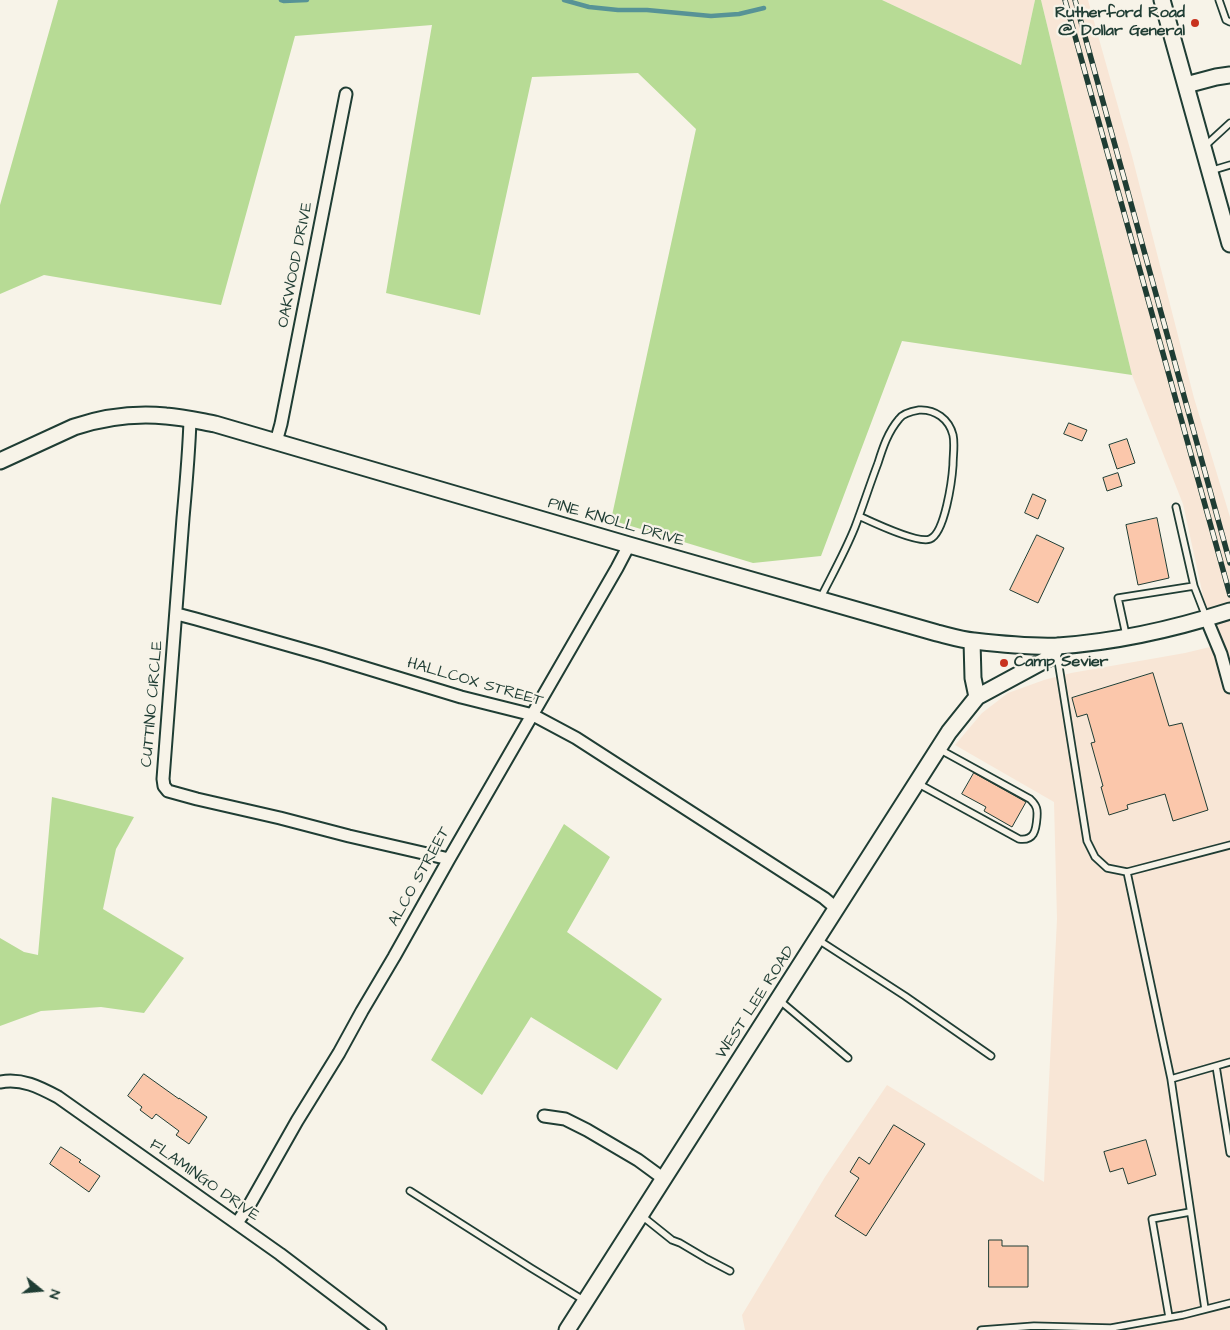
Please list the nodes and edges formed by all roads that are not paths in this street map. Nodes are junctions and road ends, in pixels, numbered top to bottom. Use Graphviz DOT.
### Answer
graph roads {
  1 [pos="1162,0"];
  2 [pos="1219,0"];
  3 [pos="1230,22"];
  4 [pos="1230,75"];
  5 [pos="1186,84"];
  6 [pos="346,94"];
  7 [pos="1230,123"];
  8 [pos="1203,148"];
  9 [pos="1230,165"];
  10 [pos="1210,171"];
  11 [pos="1230,244"];
  12 [pos="190,420"];
  13 [pos="276,442"];
  14 [pos="0,461"];
  15 [pos="1176,507"];
  16 [pos="859,516"];
  17 [pos="629,545"];
  18 [pos="1194,586"];
  19 [pos="820,599"];
  20 [pos="1230,611"];
  21 [pos="177,614"];
  22 [pos="1206,618"];
  23 [pos="1126,638"];
  24 [pos="972,641"];
  25 [pos="1058,646"];
  26 [pos="1230,687"];
  27 [pos="978,696"];
  28 [pos="533,715"];
  29 [pos="938,749"];
  30 [pos="917,783"];
  31 [pos="1230,845"];
  32 [pos="449,859"];
  33 [pos="1127,872"];
  34 [pos="837,909"];
  35 [pos="817,939"];
  36 [pos="779,999"];
  37 [pos="992,1056"];
  38 [pos="848,1058"];
  39 [pos="1230,1062"];
  40 [pos="1216,1066"];
  41 [pos="1171,1078"];
  42 [pos="0,1082"];
  43 [pos="544,1116"];
  44 [pos="1230,1152"];
  45 [pos="664,1179"];
  46 [pos="410,1190"];
  47 [pos="1190,1212"];
  48 [pos="640,1215"];
  49 [pos="237,1223"];
  50 [pos="730,1271"];
  51 [pos="585,1301"];
  52 [pos="1230,1303"];
  53 [pos="1205,1309"];
  54 [pos="1169,1318"];
  55 [pos="380,1330"];
  56 [pos="567,1330"];
  57 [pos="982,1330"];
  1 -- 5 [label="street"];
  2 -- 3 [label="lane"];
  4 -- 5 [label="street"];
  5 -- 8 [label="street"];
  6 -- 13 [label="street, OAKWOOD DRIVE"];
  7 -- 8 [label="lane"];
  8 -- 10 [label="street"];
  9 -- 10 [label="lane"];
  10 -- 11 [label="street"];
  12 -- 13 [label="street, PINE KNOLL DRIVE"];
  12 -- 14 [label="street, PINE KNOLL DRIVE"];
  12 -- 21 [label="street, CUTTINO CIRCLE"];
  13 -- 17 [label="street, PINE KNOLL DRIVE"];
  15 -- 18 [label="lane"];
  16 -- 16 [label="lane"];
  16 -- 19 [label="lane"];
  17 -- 19 [label="street, PINE KNOLL DRIVE"];
  17 -- 28 [label="street, ALCO STREET"];
  18 -- 22 [label="lane"];
  18 -- 23 [label="lane"];
  19 -- 24 [label="street, PINE KNOLL DRIVE"];
  20 -- 22 [label="street, PINE KNOLL DRIVE"];
  21 -- 28 [label="street, HALLCOX STREET"];
  21 -- 32 [label="street, CUTTINO CIRCLE"];
  22 -- 23 [label="street, PINE KNOLL DRIVE"];
  22 -- 26 [label="street"];
  23 -- 25 [label="street, PINE KNOLL DRIVE"];
  24 -- 25 [label="street, PINE KNOLL DRIVE"];
  24 -- 27 [label="street"];
  25 -- 27 [label="street, WEST LEE ROAD"];
  25 -- 33 [label="lane"];
  27 -- 29 [label="street, WEST LEE ROAD"];
  28 -- 32 [label="street, ALCO STREET"];
  28 -- 34 [label="street, HALLCOX STREET"];
  29 -- 30 [label="street, WEST LEE ROAD"];
  29 -- 30 [label="lane"];
  30 -- 34 [label="street, WEST LEE ROAD"];
  31 -- 33 [label="lane"];
  32 -- 49 [label="street, ALCO STREET"];
  33 -- 41 [label="lane"];
  34 -- 35 [label="street, WEST LEE ROAD"];
  35 -- 36 [label="street, WEST LEE ROAD"];
  35 -- 37 [label="lane"];
  36 -- 38 [label="lane"];
  36 -- 45 [label="street, WEST LEE ROAD"];
  39 -- 40 [label="lane"];
  40 -- 41 [label="lane"];
  40 -- 44 [label="lane"];
  41 -- 47 [label="lane"];
  42 -- 49 [label="street, FLAMINGO DRIVE"];
  43 -- 45 [label="street"];
  45 -- 48 [label="street, WEST LEE ROAD"];
  46 -- 51 [label="lane"];
  47 -- 53 [label="lane"];
  47 -- 54 [label="lane"];
  48 -- 50 [label="lane"];
  48 -- 51 [label="street, WEST LEE ROAD"];
  49 -- 55 [label="street, FLAMINGO DRIVE"];
  51 -- 56 [label="street, WEST LEE ROAD"];
  52 -- 53 [label="lane"];
  53 -- 54 [label="lane"];
  54 -- 57 [label="lane"];
}
